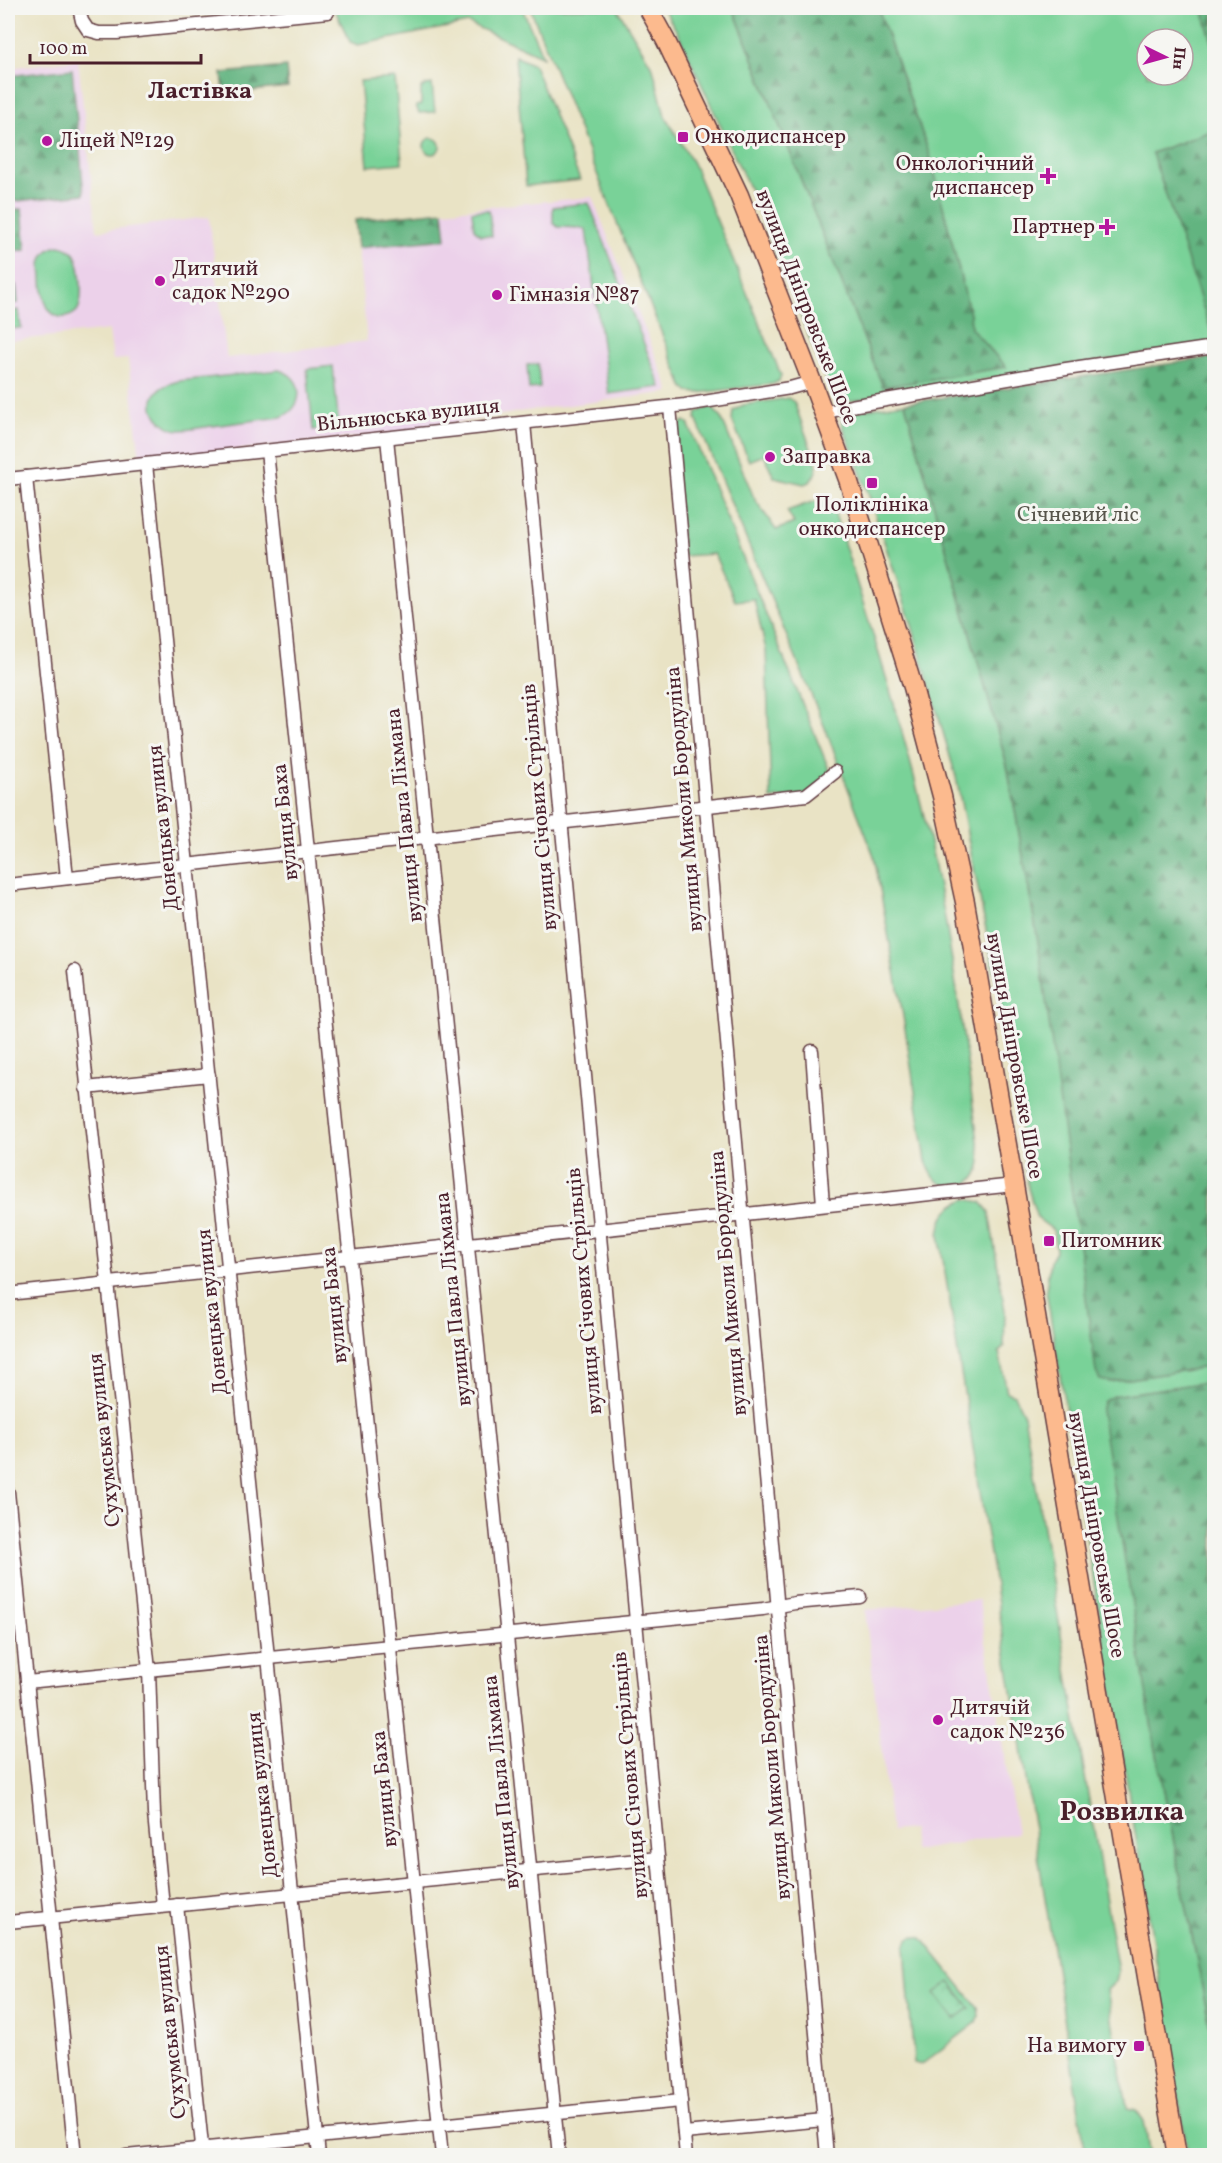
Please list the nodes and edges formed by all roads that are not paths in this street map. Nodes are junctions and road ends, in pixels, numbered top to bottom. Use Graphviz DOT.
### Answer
graph roads {
  1 [pos="79,8"];
  2 [pos="648,8"];
  3 [pos="328,12"];
  4 [pos="1215,346"];
  5 [pos="812,382"];
  6 [pos="669,407"];
  7 [pos="824,413"];
  8 [pos="524,423"];
  9 [pos="387,438"];
  10 [pos="267,451"];
  11 [pos="146,464"];
  12 [pos="26,477"];
  13 [pos="8,479"];
  14 [pos="835,772"];
  15 [pos="705,806"];
  16 [pos="561,822"];
  17 [pos="427,838"];
  18 [pos="308,851"];
  19 [pos="187,865"];
  20 [pos="67,878"];
  21 [pos="8,885"];
  22 [pos="75,971"];
  23 [pos="812,1051"];
  24 [pos="209,1075"];
  25 [pos="86,1088"];
  26 [pos="1014,1185"];
  27 [pos="823,1205"];
  28 [pos="742,1214"];
  29 [pos="599,1230"];
  30 [pos="468,1244"];
  31 [pos="350,1257"];
  32 [pos="229,1270"];
  33 [pos="107,1283"];
  34 [pos="8,1294"];
  35 [pos="8,1492"];
  36 [pos="860,1597"];
  37 [pos="778,1607"];
  38 [pos="636,1621"];
  39 [pos="507,1634"];
  40 [pos="390,1646"];
  41 [pos="268,1658"];
  42 [pos="149,1670"];
  43 [pos="27,1682"];
  44 [pos="658,1858"];
  45 [pos="530,1869"];
  46 [pos="414,1881"];
  47 [pos="292,1895"];
  48 [pos="177,1905"];
  49 [pos="163,1906"];
  50 [pos="51,1918"];
  51 [pos="8,1922"];
  52 [pos="681,2101"];
  53 [pos="555,2114"];
  54 [pos="824,2120"];
  55 [pos="439,2125"];
  56 [pos="684,2133"];
  57 [pos="317,2137"];
  58 [pos="202,2152"];
  59 [pos="75,2156"];
  60 [pos="126,2156"];
  61 [pos="319,2156"];
  62 [pos="442,2156"];
  63 [pos="559,2156"];
  64 [pos="686,2156"];
  65 [pos="827,2156"];
  66 [pos="1178,2156"];
  1 -- 3 [label="street"];
  2 -- 5 [label="main road, вулиця Дніпровське Шосе"];
  4 -- 7 [label="street"];
  5 -- 6 [label="street, Вільнюська вулиця"];
  5 -- 7 [label="main road, вулиця Дніпровське Шосе"];
  6 -- 8 [label="street, Вільнюська вулиця"];
  6 -- 15 [label="street, вулиця Миколи Бородуліна"];
  7 -- 26 [label="main road, вулиця Дніпровське Шосе"];
  8 -- 9 [label="street, Вільнюська вулиця"];
  8 -- 16 [label="street, вулиця Січових Стрільців"];
  9 -- 10 [label="street, Вільнюська вулиця"];
  9 -- 17 [label="street, вулиця Павла Ліхмана"];
  10 -- 11 [label="street, Вільнюська вулиця"];
  10 -- 18 [label="street, вулиця Баха"];
  11 -- 12 [label="street, Вільнюська вулиця"];
  11 -- 19 [label="street, Донецька вулиця"];
  12 -- 13 [label="street, Вільнюська вулиця"];
  12 -- 20 [label="street"];
  14 -- 15 [label="street"];
  15 -- 16 [label="street"];
  15 -- 28 [label="street, вулиця Миколи Бородуліна"];
  16 -- 17 [label="street"];
  16 -- 29 [label="street, вулиця Січових Стрільців"];
  17 -- 18 [label="street"];
  17 -- 30 [label="street, вулиця Павла Ліхмана"];
  18 -- 19 [label="street"];
  18 -- 31 [label="street, вулиця Баха"];
  19 -- 20 [label="street"];
  19 -- 24 [label="street, Донецька вулиця"];
  20 -- 21 [label="street"];
  22 -- 25 [label="street, Сухумська вулиця"];
  23 -- 27 [label="street"];
  24 -- 25 [label="street"];
  24 -- 32 [label="street, Донецька вулиця"];
  25 -- 33 [label="street, Сухумська вулиця"];
  26 -- 27 [label="street"];
  26 -- 66 [label="main road, вулиця Дніпровське Шосе"];
  27 -- 28 [label="street"];
  28 -- 29 [label="street"];
  28 -- 37 [label="street, вулиця Миколи Бородуліна"];
  29 -- 30 [label="street"];
  29 -- 38 [label="street, вулиця Січових Стрільців"];
  30 -- 31 [label="street"];
  30 -- 39 [label="street, вулиця Павла Ліхмана"];
  31 -- 32 [label="street"];
  31 -- 40 [label="street, вулиця Баха"];
  32 -- 33 [label="street"];
  32 -- 41 [label="street, Донецька вулиця"];
  33 -- 34 [label="street"];
  33 -- 42 [label="street, Сухумська вулиця"];
  35 -- 43 [label="street"];
  36 -- 37 [label="street"];
  37 -- 38 [label="street"];
  37 -- 54 [label="street, вулиця Миколи Бородуліна"];
  38 -- 39 [label="street"];
  38 -- 44 [label="street, вулиця Січових Стрільців"];
  39 -- 40 [label="street"];
  39 -- 45 [label="street, вулиця Павла Ліхмана"];
  40 -- 41 [label="street"];
  40 -- 46 [label="street, вулиця Баха"];
  41 -- 42 [label="street"];
  41 -- 47 [label="street, Донецька вулиця"];
  42 -- 43 [label="street"];
  42 -- 49 [label="street, Сухумська вулиця"];
  43 -- 50 [label="street"];
  44 -- 45 [label="street"];
  44 -- 52 [label="street, вулиця Січових Стрільців"];
  45 -- 46 [label="street"];
  45 -- 53 [label="street, вулиця Павла Ліхмана"];
  46 -- 47 [label="street"];
  46 -- 55 [label="street, вулиця Баха"];
  47 -- 48 [label="street"];
  47 -- 57 [label="street, Донецька вулиця"];
  48 -- 49 [label="street"];
  48 -- 58 [label="street, Сухумська вулиця"];
  49 -- 50 [label="street"];
  50 -- 51 [label="street"];
  50 -- 59 [label="street"];
  52 -- 53 [label="street"];
  52 -- 56 [label="street, вулиця Січових Стрільців"];
  53 -- 55 [label="street"];
  53 -- 63 [label="street, вулиця Павла Ліхмана"];
  54 -- 56 [label="street"];
  54 -- 65 [label="street, вулиця Миколи Бородуліна"];
  55 -- 57 [label="street"];
  55 -- 62 [label="street, вулиця Баха"];
  56 -- 64 [label="street, вулиця Січових Стрільців"];
  57 -- 58 [label="street"];
  57 -- 61 [label="street, Донецька вулиця"];
  58 -- 60 [label="street"];
}
